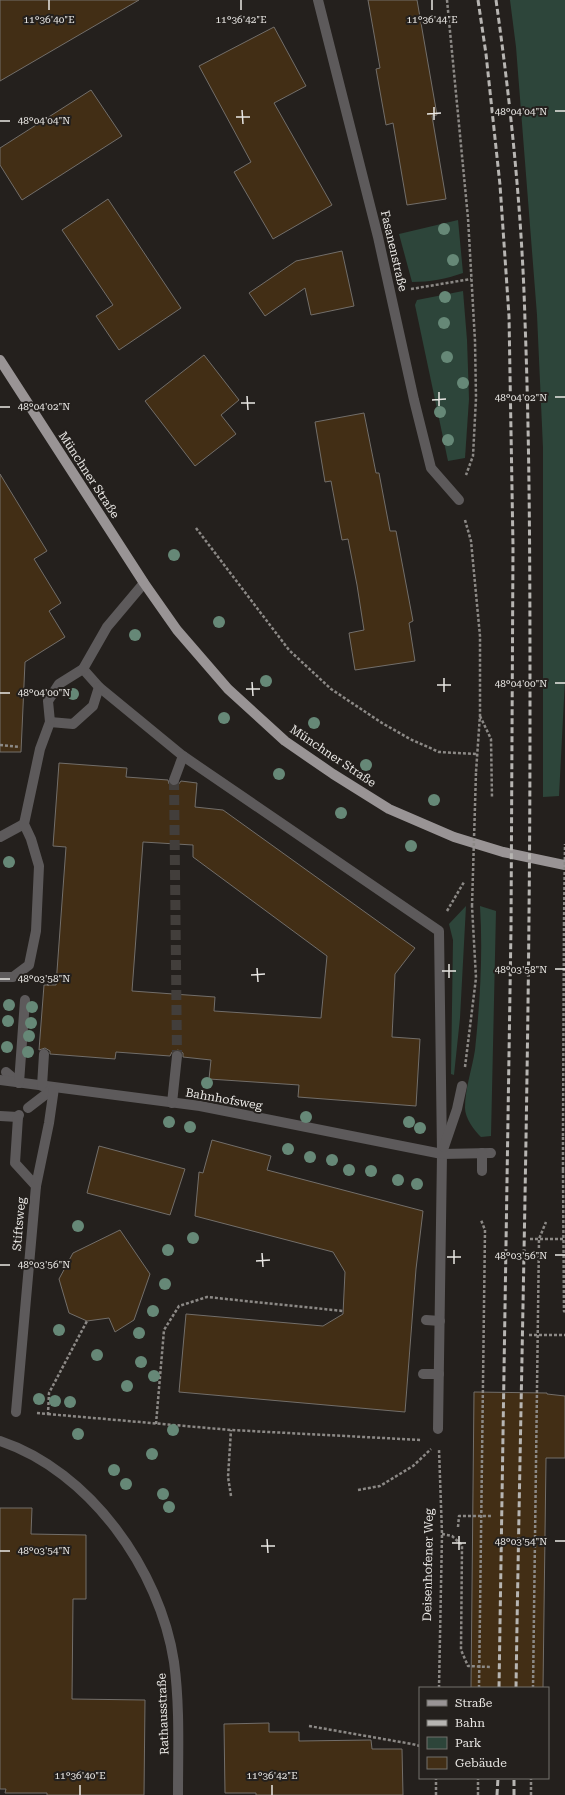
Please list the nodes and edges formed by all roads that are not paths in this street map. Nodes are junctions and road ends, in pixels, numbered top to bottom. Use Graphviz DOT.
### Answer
graph roads {
  1 [pos="318,0"];
  2 [pos="0,360"];
  3 [pos="459,500"];
  4 [pos="144,583"];
  5 [pos="83,669"];
  6 [pos="99,686"];
  7 [pos="50,722"];
  8 [pos="184,756"];
  9 [pos="174,780"];
  10 [pos="24,824"];
  11 [pos="0,837"];
  12 [pos="565,866"];
  13 [pos="0,977"];
  14 [pos="25,1000"];
  15 [pos="44,1054"];
  16 [pos="177,1056"];
  17 [pos="6,1072"];
  18 [pos="0,1080"];
  19 [pos="19,1083"];
  20 [pos="42,1086"];
  21 [pos="462,1086"];
  22 [pos="54,1088"];
  23 [pos="172,1103"];
  24 [pos="28,1108"];
  25 [pos="0,1116"];
  26 [pos="442,1154"];
  27 [pos="482,1171"];
  28 [pos="36,1186"];
  29 [pos="426,1320"];
  30 [pos="440,1321"];
  31 [pos="423,1374"];
  32 [pos="439,1374"];
  33 [pos="16,1412"];
  34 [pos="438,1429"];
  35 [pos="0,1441"];
  36 [pos="178,1795"];
  1 -- 3 [label="street, Fasanenstraße"];
  2 -- 4 [label="main road, Münchner Straße"];
  4 -- 5 [label="street"];
  4 -- 12 [label="main road, Münchner Straße"];
  5 -- 6 [label="street"];
  5 -- 7 [label="street"];
  6 -- 7 [label="street"];
  6 -- 8 [label="street"];
  7 -- 10 [label="street"];
  8 -- 9 [label="street"];
  8 -- 26 [label="street"];
  10 -- 11 [label="street"];
  10 -- 13 [label="street"];
  14 -- 19 [label="street"];
  15 -- 20 [label="street"];
  16 -- 23 [label="street"];
  17 -- 19 [label="street"];
  18 -- 19 [label="street, Bahnhofsweg"];
  19 -- 20 [label="street, Bahnhofsweg"];
  20 -- 22 [label="street, Bahnhofsweg"];
  21 -- 26 [label="street"];
  22 -- 23 [label="street, Bahnhofsweg"];
  22 -- 24 [label="street"];
  22 -- 28 [label="street, Stiftsweg"];
  23 -- 26 [label="street, Bahnhofsweg"];
  25 -- 28 [label="street"];
  26 -- 27 [label="street, Bahnhofsweg"];
  26 -- 30 [label="street"];
  28 -- 33 [label="street, Stiftsweg"];
  29 -- 30 [label="street"];
  30 -- 32 [label="street"];
  31 -- 32 [label="street"];
  32 -- 34 [label="street"];
  35 -- 36 [label="street, Rathausstraße"];
}
